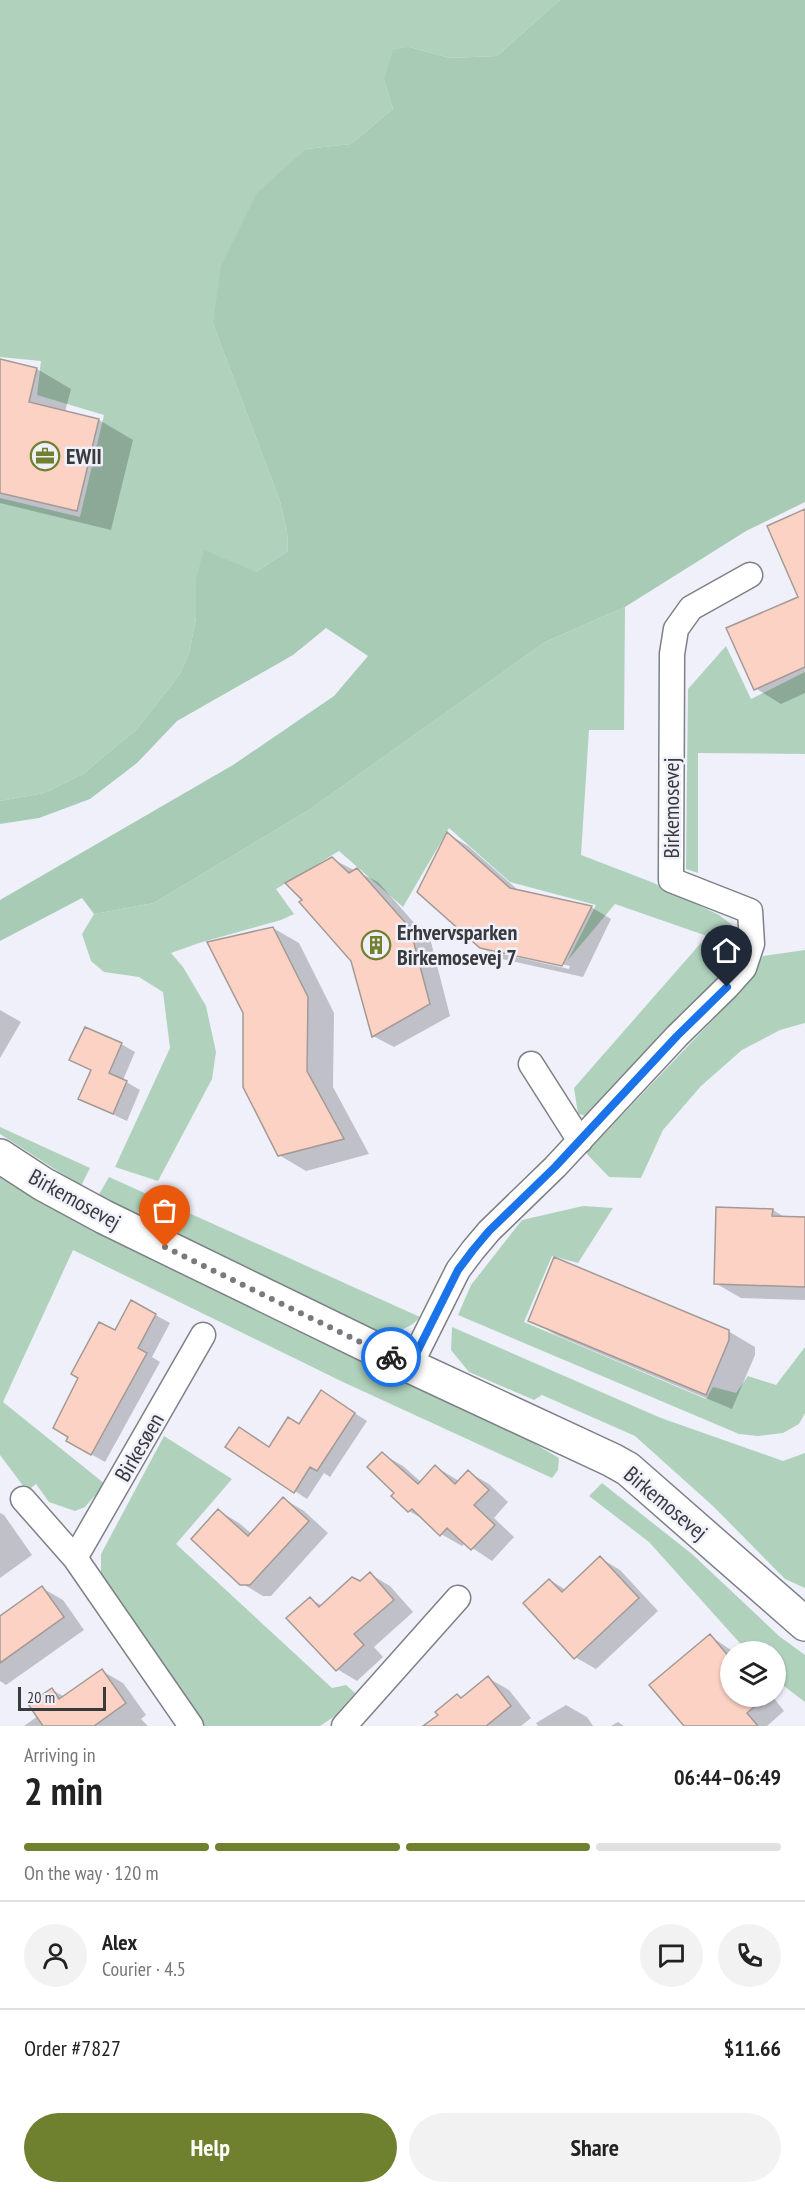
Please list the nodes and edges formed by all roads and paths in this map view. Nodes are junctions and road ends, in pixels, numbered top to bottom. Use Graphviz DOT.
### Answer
graph roads {
  1 [pos="750,575"];
  2 [pos="531,1064"];
  3 [pos="580,1141"];
  4 [pos="0,1156"];
  5 [pos="203,1335"];
  6 [pos="410,1366"];
  7 [pos="23,1499"];
  8 [pos="75,1558"];
  9 [pos="458,1598"];
  10 [pos="805,1624"];
  11 [pos="191,1726"];
  12 [pos="344,1726"];
  1 -- 3 [label="street, Birkemosevej"];
  2 -- 3 [label="street"];
  3 -- 6 [label="street, Birkemosevej"];
  4 -- 6 [label="street, Birkemosevej"];
  5 -- 8 [label="street, Birkesøen"];
  6 -- 10 [label="street, Birkemosevej"];
  7 -- 8 [label="street"];
  8 -- 11 [label="street"];
  9 -- 12 [label="street"];
}
